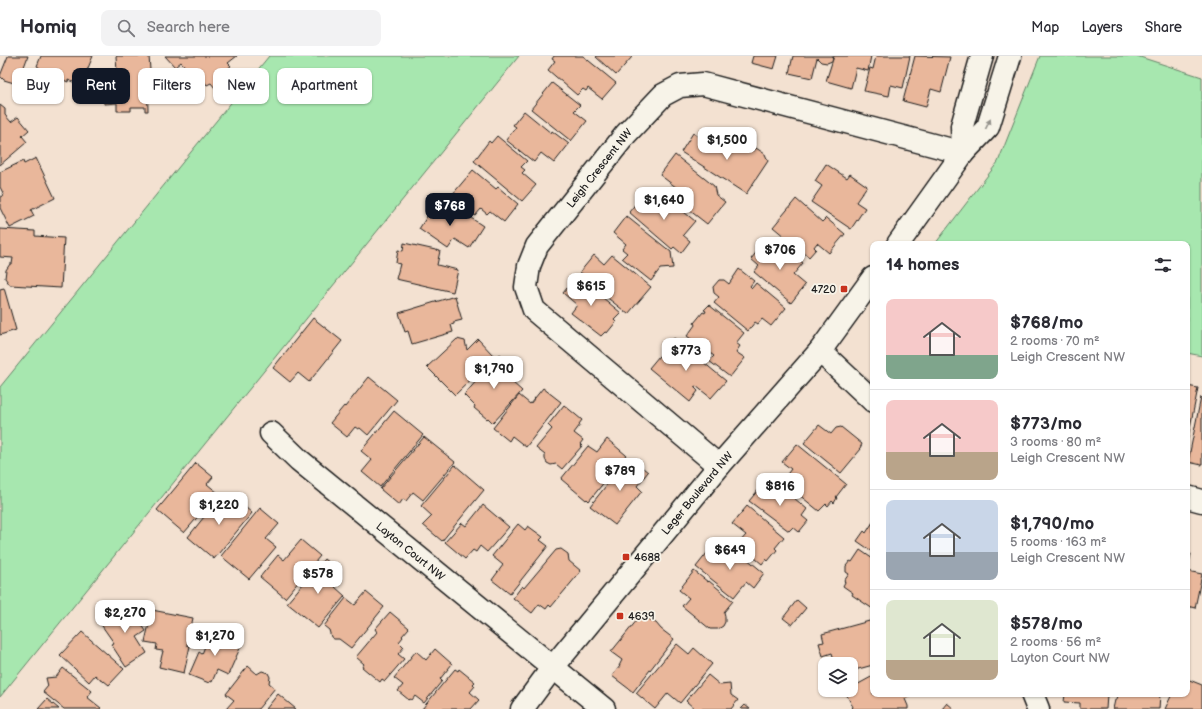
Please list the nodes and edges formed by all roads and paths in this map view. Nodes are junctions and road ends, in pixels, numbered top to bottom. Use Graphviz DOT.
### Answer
graph roads {
  1 [pos="982,56"];
  2 [pos="1010,56"];
  3 [pos="963,154"];
  4 [pos="900,241"];
  5 [pos="870,282"];
  6 [pos="820,351"];
  7 [pos="870,398"];
  8 [pos="271,433"];
  9 [pos="720,466"];
  10 [pos="1190,498"];
  11 [pos="1202,501"];
  12 [pos="553,667"];
  13 [pos="522,709"];
  14 [pos="604,709"];
  1 -- 3 [label="street"];
  3 -- 2 [label="street, one-way"];
  3 -- 4 [label="street"];
  3 -- 9 [label="street, Leigh Crescent NW"];
  5 -- 6 [label="street, Leger Boulevard NW"];
  6 -- 7 [label="street"];
  6 -- 9 [label="street, Leger Boulevard NW"];
  8 -- 12 [label="street, Layton Court NW"];
  9 -- 12 [label="street, Leger Boulevard NW"];
  10 -- 11 [label="street"];
  12 -- 13 [label="street, Leger Boulevard NW"];
  12 -- 14 [label="street, Layton Court NW"];
}
